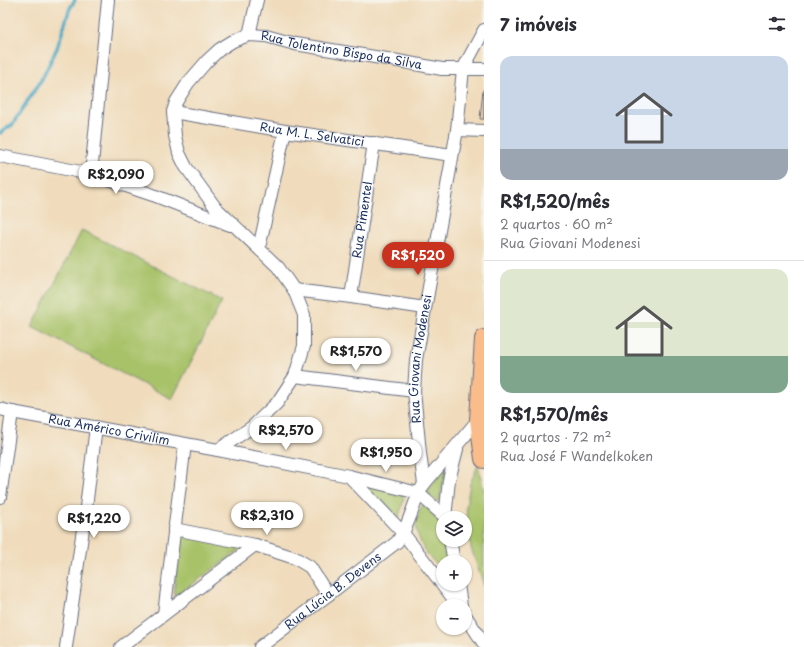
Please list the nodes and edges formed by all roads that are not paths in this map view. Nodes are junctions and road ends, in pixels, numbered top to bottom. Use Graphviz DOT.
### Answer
graph roads {
  1 [pos="108,0"];
  2 [pos="256,0"];
  3 [pos="484,30"];
  4 [pos="249,35"];
  5 [pos="463,69"];
  6 [pos="484,69"];
  7 [pos="172,112"];
  8 [pos="457,130"];
  9 [pos="285,131"];
  10 [pos="484,131"];
  11 [pos="374,143"];
  12 [pos="452,155"];
  13 [pos="0,156"];
  14 [pos="91,174"];
  15 [pos="234,226"];
  16 [pos="259,248"];
  17 [pos="294,290"];
  18 [pos="351,297"];
  19 [pos="424,308"];
  20 [pos="484,338"];
  21 [pos="296,376"];
  22 [pos="414,391"];
  23 [pos="0,409"];
  24 [pos="12,412"];
  25 [pos="479,419"];
  26 [pos="96,427"];
  27 [pos="185,444"];
  28 [pos="458,446"];
  29 [pos="218,450"];
  30 [pos="484,459"];
  31 [pos="349,476"];
  32 [pos="421,488"];
  33 [pos="0,497"];
  34 [pos="440,511"];
  35 [pos="446,511"];
  36 [pos="174,529"];
  37 [pos="403,534"];
  38 [pos="255,545"];
  39 [pos="436,571"];
  40 [pos="328,594"];
  41 [pos="164,614"];
  42 [pos="472,626"];
  43 [pos="484,644"];
  44 [pos="66,647"];
  45 [pos="121,647"];
  46 [pos="260,647"];
  1 -- 14 [label="street"];
  2 -- 4 [label="street"];
  3 -- 5 [label="street"];
  4 -- 5 [label="street, Rua Tolentino Bispo da Silva"];
  4 -- 7 [label="street, Rua Tolentino Bispo da Silva"];
  5 -- 6 [label="street, Rua Tolentino Bispo da Silva"];
  5 -- 8 [label="street, Rua Giovani Modenesi"];
  7 -- 9 [label="street, Rua M. L. Selvatici"];
  7 -- 15 [label="street"];
  8 -- 10 [label="street"];
  8 -- 12 [label="street, Rua Giovani Modenesi"];
  9 -- 11 [label="street, Rua M. L. Selvatici"];
  9 -- 16 [label="street"];
  11 -- 12 [label="street, Rua M. L. Selvatici"];
  11 -- 18 [label="street, Rua Pimentel"];
  12 -- 19 [label="street, Rua Giovani Modenesi"];
  13 -- 14 [label="street"];
  14 -- 15 [label="street"];
  15 -- 16 [label="street"];
  16 -- 17 [label="street"];
  17 -- 18 [label="street"];
  17 -- 21 [label="street"];
  18 -- 19 [label="street"];
  19 -- 22 [label="street, Rua Giovani Modenesi"];
  20 -- 25 [label="main road"];
  21 -- 22 [label="street"];
  21 -- 29 [label="street"];
  22 -- 32 [label="street, Rua Giovani Modenesi"];
  23 -- 24 [label="street, Rua Américo Crivilim"];
  24 -- 26 [label="street, Rua Américo Crivilim"];
  24 -- 33 [label="street"];
  25 -- 28 [label="street"];
  25 -- 30 [label="main road"];
  26 -- 27 [label="street, Rua Américo Crivilim"];
  26 -- 44 [label="street"];
  27 -- 29 [label="street, Rua Américo Crivilim"];
  27 -- 36 [label="street"];
  28 -- 32 [label="street"];
  28 -- 35 [label="street"];
  29 -- 31 [label="street, Rua Américo Crivilim"];
  31 -- 32 [label="street, Rua Américo Crivilim"];
  31 -- 37 [label="street"];
  32 -- 34 [label="street"];
  32 -- 37 [label="street"];
  36 -- 38 [label="street"];
  36 -- 41 [label="street"];
  37 -- 39 [label="street"];
  37 -- 40 [label="street, Rua Lúcia B. Devens"];
  38 -- 40 [label="street"];
  38 -- 41 [label="street"];
  40 -- 46 [label="street, Rua Lúcia B. Devens"];
  41 -- 45 [label="street"];
  42 -- 43 [label="street"];
}
